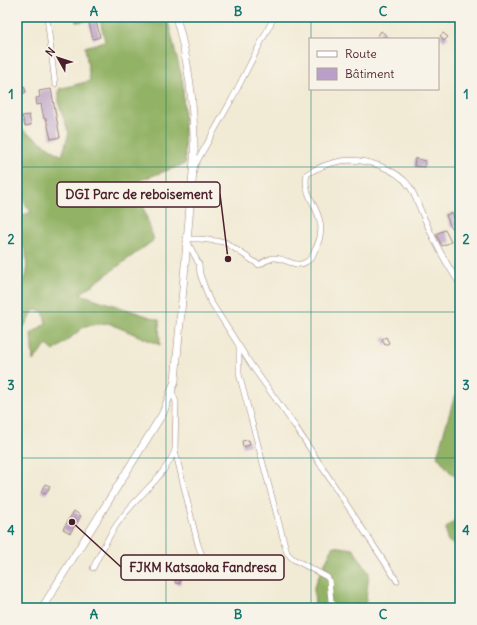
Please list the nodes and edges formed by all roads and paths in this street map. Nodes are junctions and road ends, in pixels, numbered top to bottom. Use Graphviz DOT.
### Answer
graph roads {
  1 [pos="47,17"];
  2 [pos="176,17"];
  3 [pos="274,17"];
  4 [pos="55,84"];
  5 [pos="192,170"];
  6 [pos="186,239"];
  7 [pos="460,284"];
  8 [pos="239,346"];
  9 [pos="172,392"];
  10 [pos="175,450"];
  11 [pos="93,568"];
  12 [pos="207,576"];
  13 [pos="397,581"];
  14 [pos="42,608"];
  15 [pos="336,608"];
  1 -- 4 [label="street"];
  2 -- 5 [label="main road"];
  3 -- 5 [label="street"];
  5 -- 6 [label="main road"];
  6 -- 7 [label="street"];
  6 -- 8 [label="street"];
  6 -- 9 [label="main road"];
  8 -- 13 [label="street"];
  8 -- 15 [label="street"];
  9 -- 10 [label="street"];
  9 -- 14 [label="main road"];
  10 -- 11 [label="street"];
  10 -- 12 [label="street"];
}
